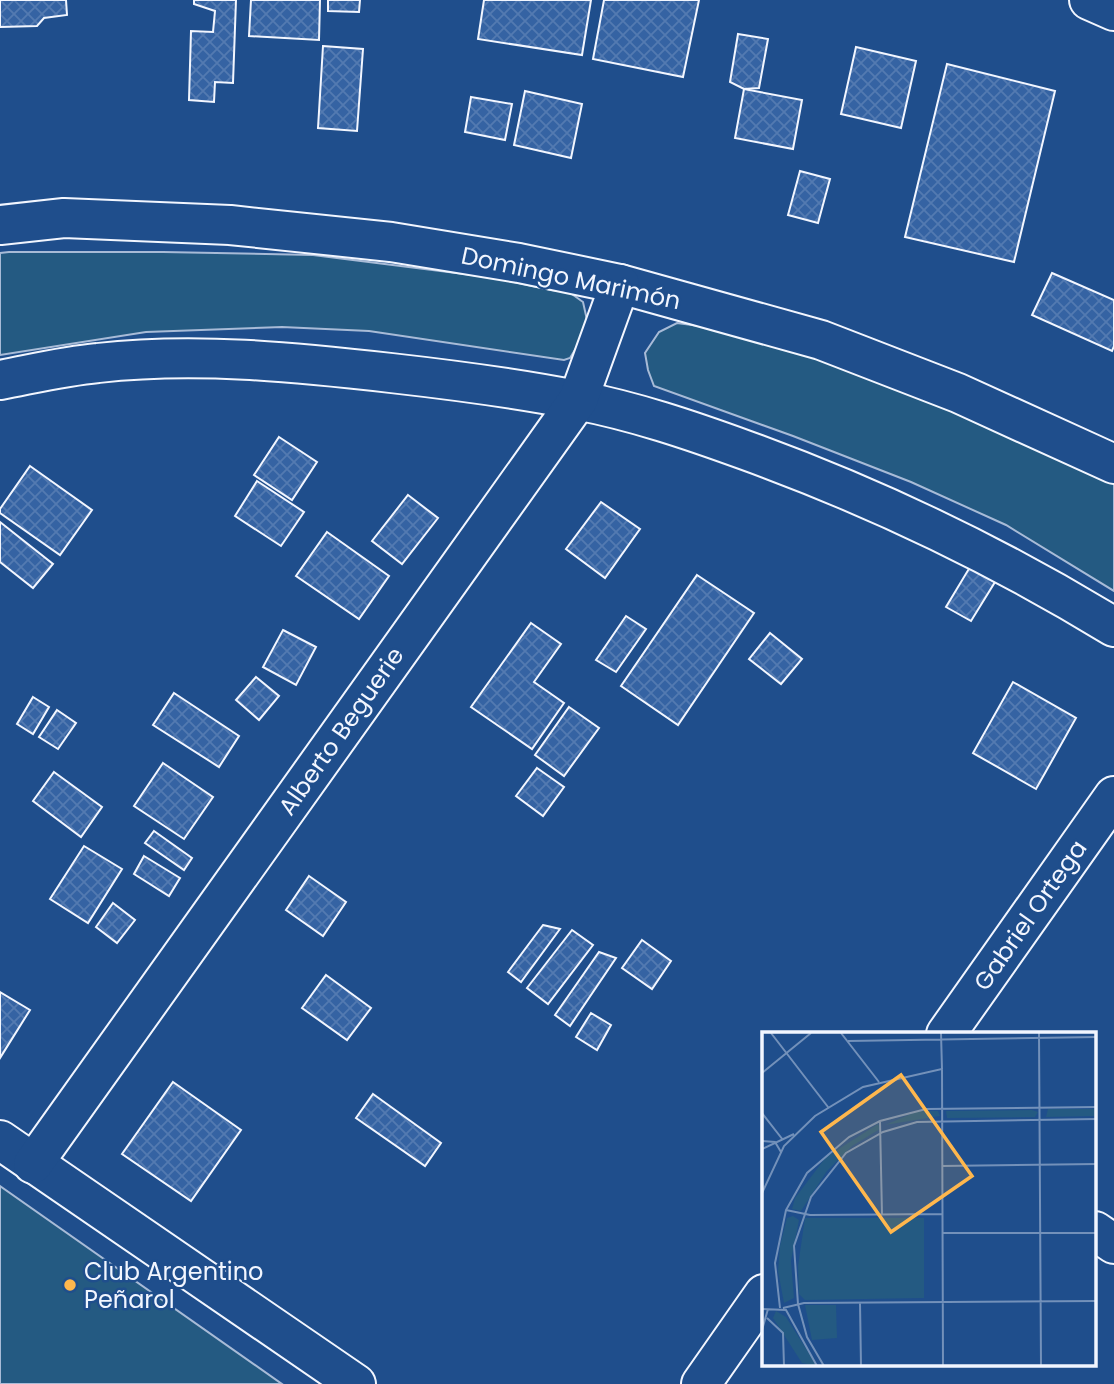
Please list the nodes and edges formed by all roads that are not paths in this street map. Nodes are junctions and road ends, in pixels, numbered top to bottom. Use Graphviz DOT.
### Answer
graph roads {
  1 [pos="1089,0"];
  2 [pos="1114,11"];
  3 [pos="0,225"];
  4 [pos="620,284"];
  5 [pos="0,380"];
  6 [pos="578,400"];
  7 [pos="1114,464"];
  8 [pos="1114,628"];
  9 [pos="1114,796"];
  10 [pos="947,1032"];
  11 [pos="0,1140"];
  12 [pos="33,1164"];
  13 [pos="1096,1232"];
  14 [pos="1114,1244"];
  15 [pos="762,1297"];
  16 [pos="356,1384"];
  17 [pos="701,1384"];
  1 -- 2 [label="street"];
  3 -- 4 [label="street, Domingo Marimón"];
  4 -- 6 [label="street, Alberto Beguerie"];
  4 -- 7 [label="street, Domingo Marimón"];
  5 -- 6 [label="street"];
  6 -- 8 [label="street"];
  6 -- 12 [label="street, Alberto Beguerie"];
  9 -- 10 [label="street, Gabriel Ortega"];
  11 -- 12 [label="street"];
  12 -- 16 [label="street"];
  13 -- 14 [label="street"];
  15 -- 17 [label="street"];
}
